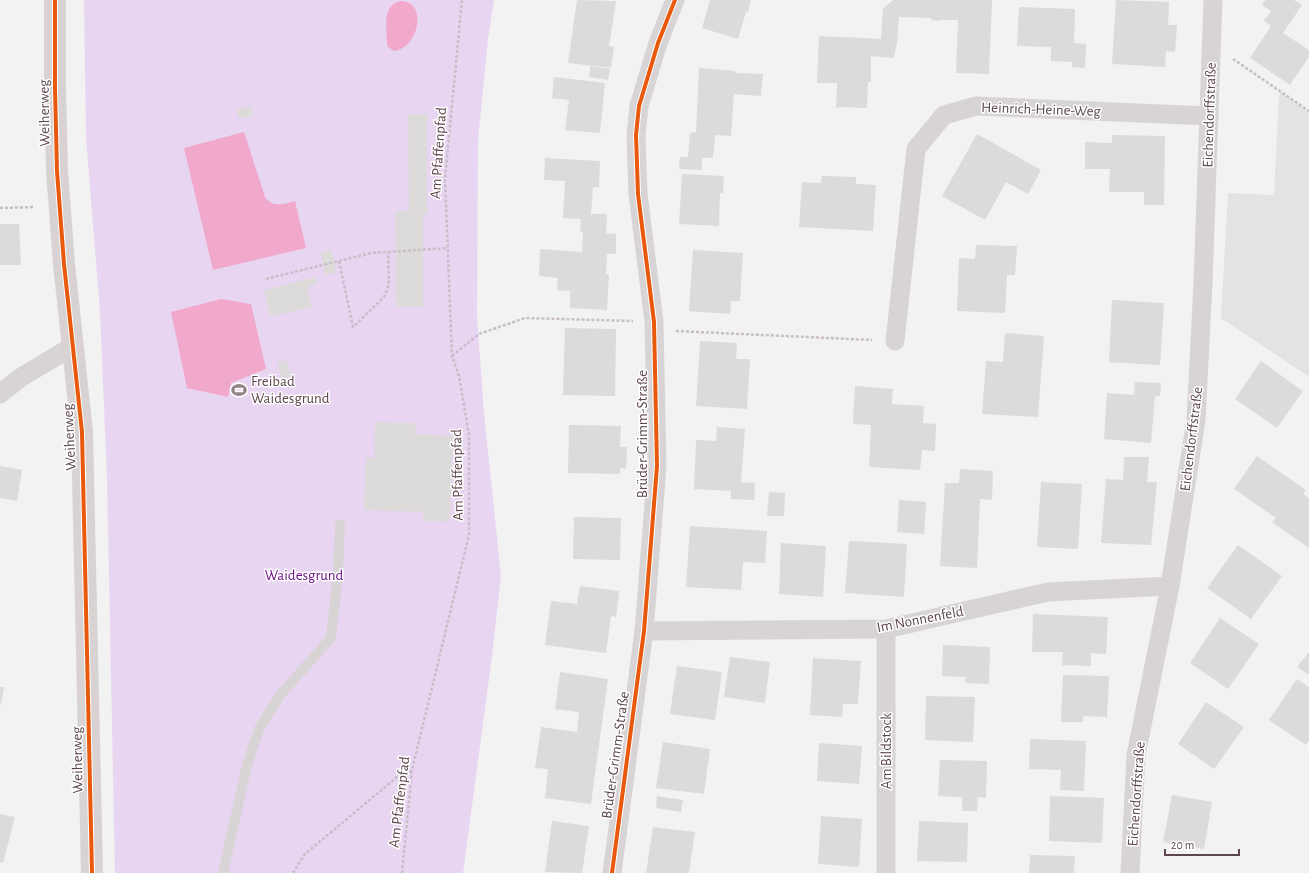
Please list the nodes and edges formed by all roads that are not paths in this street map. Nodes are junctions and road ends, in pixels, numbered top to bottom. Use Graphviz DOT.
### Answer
graph roads {
  1 [pos="55,0"];
  2 [pos="675,0"];
  3 [pos="1213,0"];
  4 [pos="1209,116"];
  5 [pos="895,341"];
  6 [pos="73,346"];
  7 [pos="0,394"];
  8 [pos="340,524"];
  9 [pos="1170,586"];
  10 [pos="886,629"];
  11 [pos="644,631"];
  12 [pos="92,873"];
  13 [pos="223,873"];
  14 [pos="612,873"];
  15 [pos="886,873"];
  16 [pos="1130,873"];
  1 -- 6 [label="main road, Weiherweg"];
  2 -- 11 [label="street, Brüder-Grimm-Straße"];
  3 -- 4 [label="street, Eichendorffstraße"];
  4 -- 5 [label="street, Heinrich-Heine-Weg"];
  4 -- 9 [label="street, Eichendorffstraße"];
  6 -- 7 [label="street"];
  6 -- 12 [label="main road, Weiherweg"];
  8 -- 13 [label="lane"];
  9 -- 10 [label="street, Im Nonnenfeld"];
  9 -- 16 [label="street, Eichendorffstraße"];
  10 -- 11 [label="street, Im Nonnenfeld"];
  10 -- 15 [label="street, Am Bildstock"];
  11 -- 14 [label="street, Brüder-Grimm-Straße"];
}
